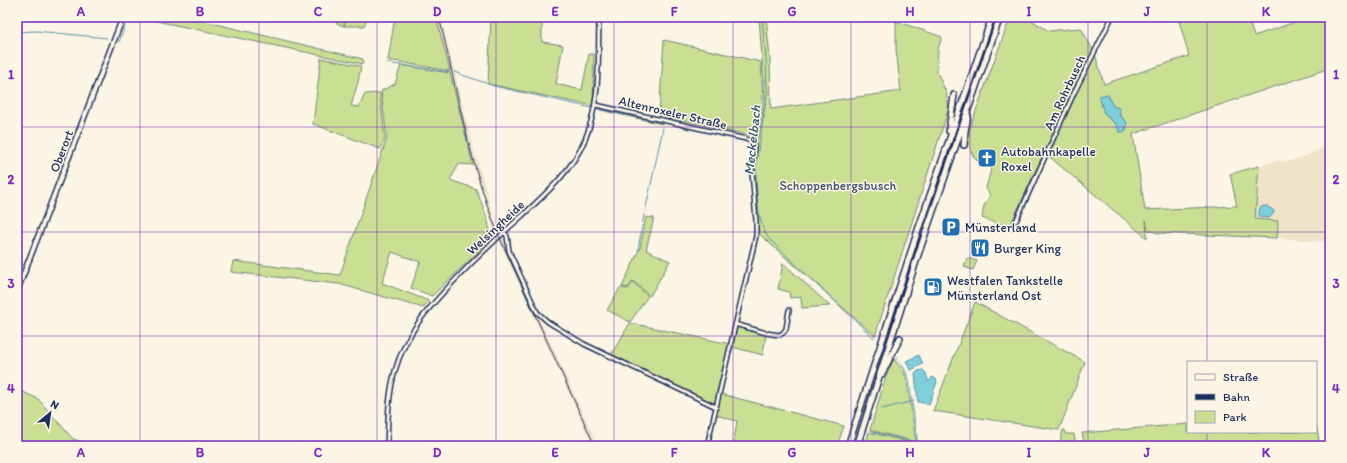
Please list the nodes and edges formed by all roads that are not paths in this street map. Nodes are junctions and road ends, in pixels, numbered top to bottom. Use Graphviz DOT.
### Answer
graph roads {
  1 [pos="123,17"];
  2 [pos="599,17"];
  3 [pos="992,17"];
  4 [pos="1000,17"];
  5 [pos="1112,17"];
  6 [pos="954,94"];
  7 [pos="972,96"];
  8 [pos="596,105"];
  9 [pos="964,145"];
  10 [pos="945,151"];
  11 [pos="1016,221"];
  12 [pos="504,232"];
  13 [pos="17,291"];
  14 [pos="789,310"];
  15 [pos="735,324"];
  16 [pos="900,338"];
  17 [pos="875,388"];
  18 [pos="716,407"];
  19 [pos="387,446"];
  20 [pos="707,446"];
  21 [pos="848,446"];
  22 [pos="856,446"];
  1 -- 13 [label="main road, Oberort"];
  2 -- 8 [label="street, Welsingheide"];
  3 -- 10 [label="highway"];
  4 -- 7 [label="highway"];
  5 -- 11 [label="street, Am Rohrbusch"];
  6 -- 10 [label="highway"];
  7 -- 9 [label="highway"];
  7 -- 17 [label="highway"];
  8 -- 12 [label="street, Welsingheide"];
  8 -- 15 [label="street, Altenroxeler Straße"];
  10 -- 21 [label="highway"];
  12 -- 18 [label="street"];
  12 -- 19 [label="street, Welsingheide"];
  14 -- 15 [label="street"];
  15 -- 18 [label="street, Altenroxeler Straße"];
  16 -- 17 [label="highway"];
  17 -- 22 [label="highway"];
  18 -- 20 [label="street, Altenroxeler Straße"];
}
